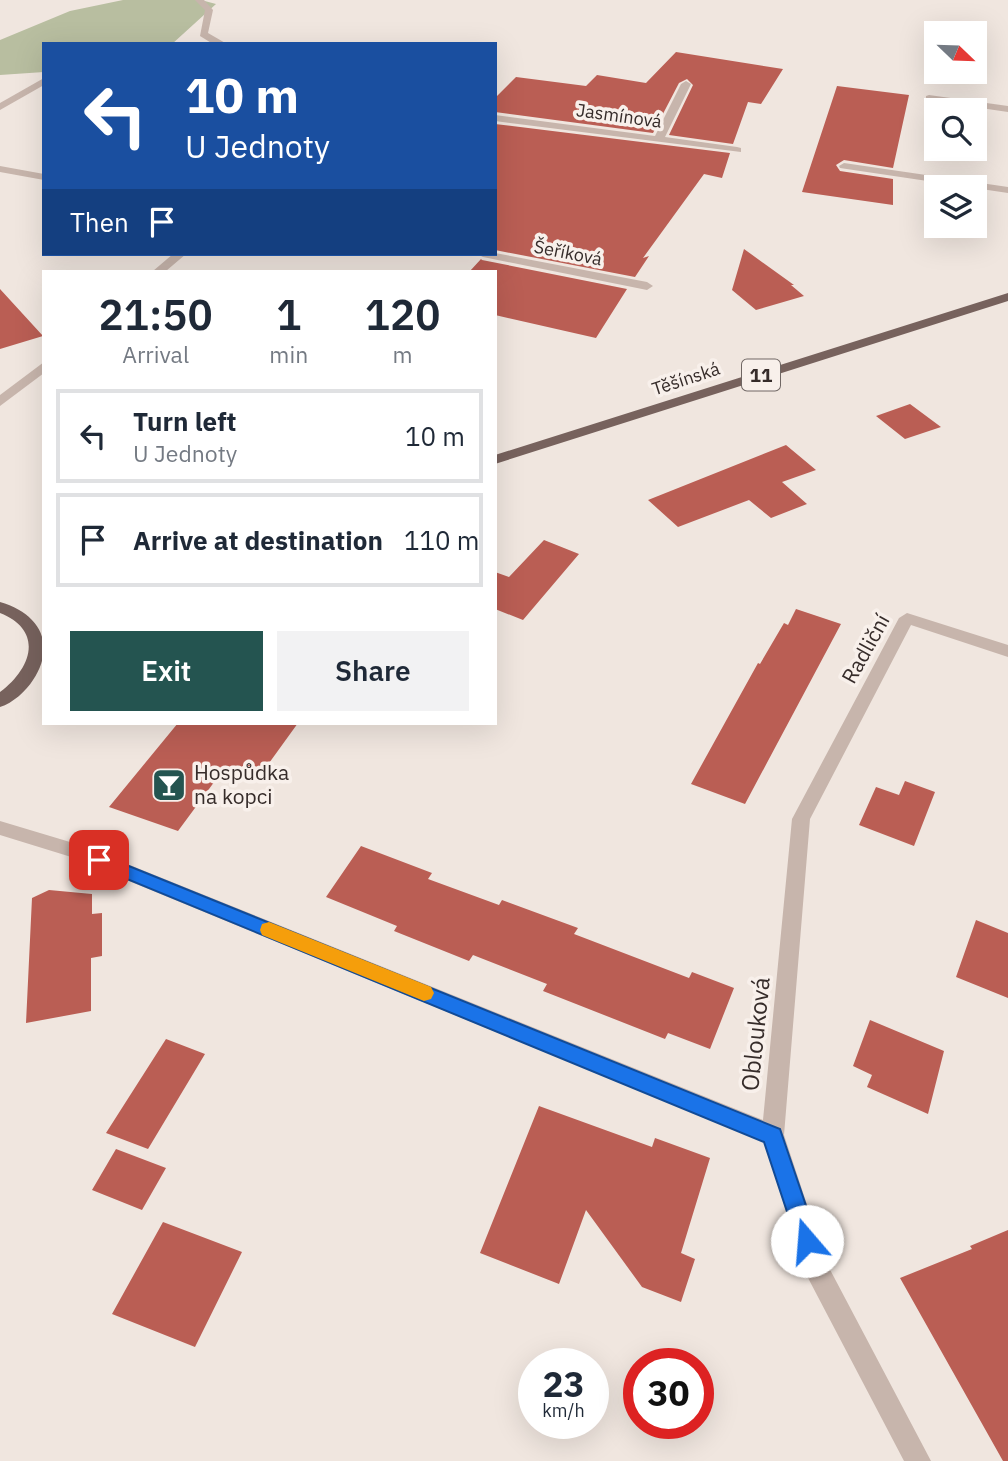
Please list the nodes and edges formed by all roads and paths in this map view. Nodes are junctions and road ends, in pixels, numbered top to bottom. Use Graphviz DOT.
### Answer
graph roads {
  1 [pos="199,0"];
  2 [pos="216,42"];
  3 [pos="42,83"];
  4 [pos="687,84"];
  5 [pos="987,106"];
  6 [pos="0,107"];
  7 [pos="1008,109"];
  8 [pos="497,118"];
  9 [pos="659,139"];
  10 [pos="737,150"];
  11 [pos="844,166"];
  12 [pos="0,169"];
  13 [pos="42,177"];
  14 [pos="1008,190"];
  15 [pos="178,256"];
  16 [pos="493,256"];
  17 [pos="160,270"];
  18 [pos="647,286"];
  19 [pos="1008,297"];
  20 [pos="42,368"];
  21 [pos="0,402"];
  22 [pos="497,459"];
  23 [pos="0,607"];
  24 [pos="38,622"];
  25 [pos="1008,651"];
  26 [pos="0,701"];
  27 [pos="833,756"];
  28 [pos="0,828"];
  29 [pos="773,1135"];
  30 [pos="918,1461"];
  1 -- 2 [label="street"];
  3 -- 6 [label="street"];
  4 -- 9 [label="street"];
  5 -- 7 [label="street"];
  8 -- 9 [label="street, Jasmínová"];
  9 -- 10 [label="street, Jasmínová"];
  11 -- 14 [label="street"];
  12 -- 13 [label="street"];
  15 -- 17 [label="street"];
  16 -- 18 [label="street, Šeříková"];
  19 -- 22 [label="main road, Těšínská / 11"];
  20 -- 21 [label="street"];
  23 -- 24 [label="main road"];
  24 -- 26 [label="main road"];
  25 -- 27 [label="street, Radliční"];
  27 -- 29 [label="street, Oblouková"];
  28 -- 29 [label="street"];
  29 -- 30 [label="street, Oblouková"];
}
